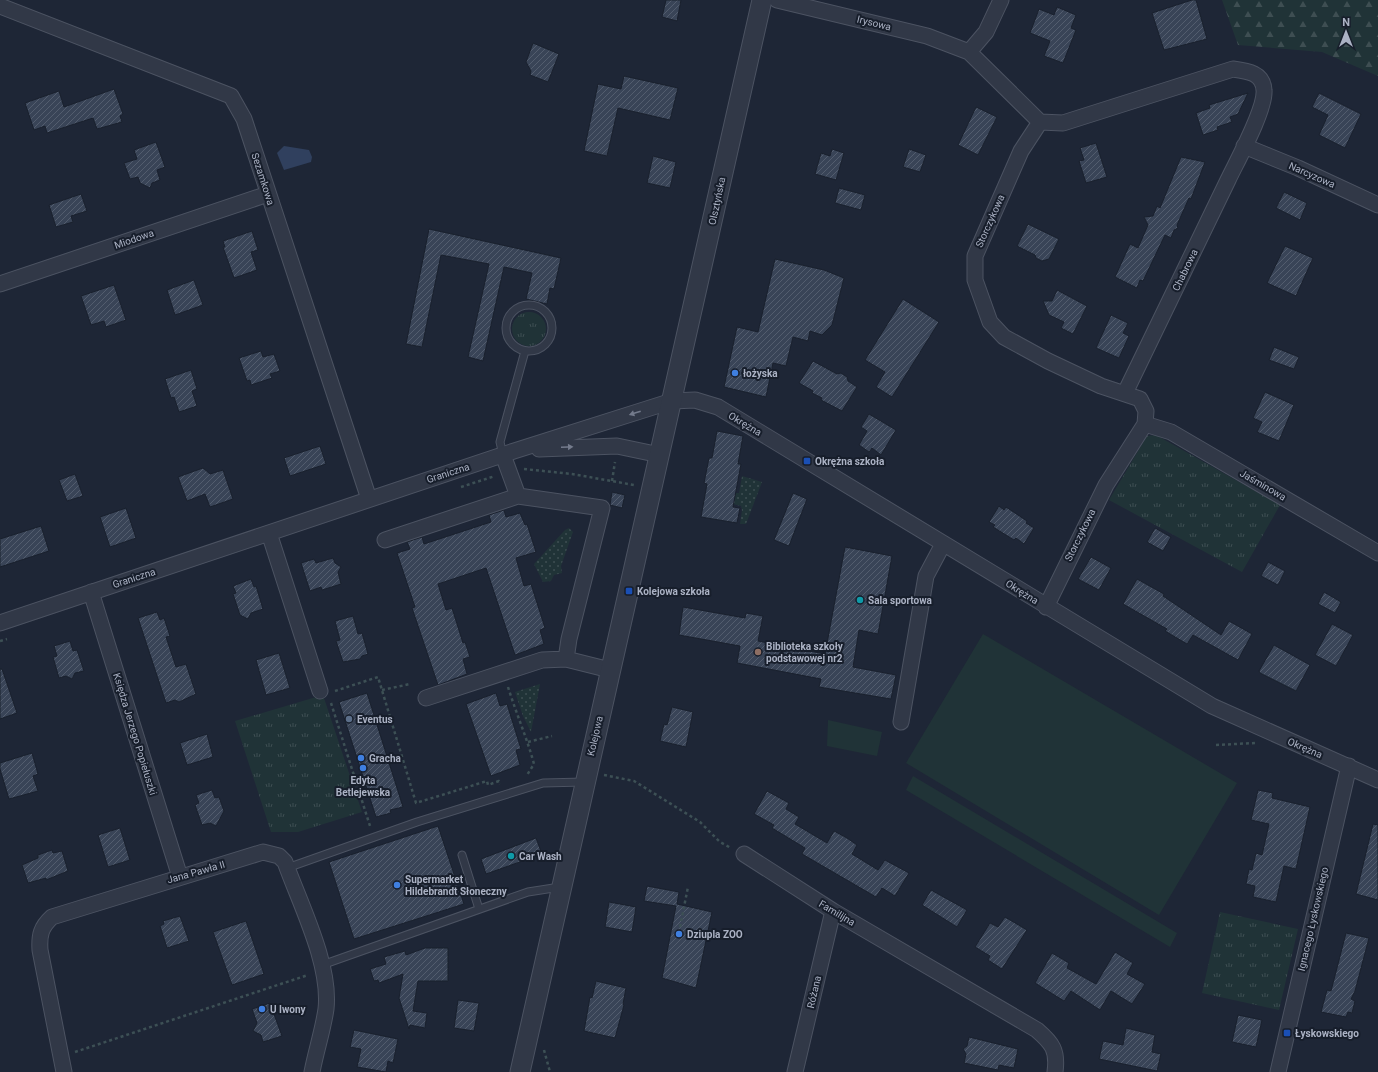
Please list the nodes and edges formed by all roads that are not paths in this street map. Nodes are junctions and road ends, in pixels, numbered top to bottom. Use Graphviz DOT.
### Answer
graph roads {
  1 [pos="762,0"];
  2 [pos="777,0"];
  3 [pos="1001,0"];
  4 [pos="0,6"];
  5 [pos="970,52"];
  6 [pos="1040,122"];
  7 [pos="1244,146"];
  8 [pos="268,194"];
  9 [pos="1378,206"];
  10 [pos="0,284"];
  11 [pos="525,351"];
  12 [pos="1125,393"];
  13 [pos="672,401"];
  14 [pos="1145,424"];
  15 [pos="509,453"];
  16 [pos="660,455"];
  17 [pos="518,496"];
  18 [pos="369,500"];
  19 [pos="269,533"];
  20 [pos="385,540"];
  21 [pos="943,544"];
  22 [pos="1378,553"];
  23 [pos="91,592"];
  24 [pos="1046,607"];
  25 [pos="0,623"];
  26 [pos="566,659"];
  27 [pos="610,670"];
  28 [pos="327,694"];
  29 [pos="426,698"];
  30 [pos="901,722"];
  31 [pos="1349,766"];
  32 [pos="591,778"];
  33 [pos="1378,780"];
  34 [pos="744,854"];
  35 [pos="462,855"];
  36 [pos="288,868"];
  37 [pos="180,876"];
  38 [pos="562,886"];
  39 [pos="479,909"];
  40 [pos="833,911"];
  41 [pos="318,969"];
  42 [pos="64,1072"];
  43 [pos="312,1072"];
  44 [pos="520,1072"];
  45 [pos="795,1072"];
  46 [pos="1055,1072"];
  47 [pos="1278,1072"];
  1 -- 13 [label="street, Olsztyńska"];
  2 -- 5 [label="street, Irysowa"];
  3 -- 5 [label="street"];
  4 -- 8 [label="street, Sezamkowa"];
  5 -- 6 [label="street, Irysowa"];
  6 -- 7 [label="street"];
  6 -- 12 [label="street, Storczykowa"];
  7 -- 9 [label="street, Narcyzowa"];
  7 -- 12 [label="street, Chabrowa"];
  8 -- 10 [label="street, Miodowa"];
  8 -- 18 [label="street, Sezamkowa"];
  11 -- 11 [label="lane"];
  11 -- 15 [label="lane"];
  12 -- 14 [label="street, Storczykowa"];
  13 -- 15 [label="street, Graniczna, one-way"];
  13 -- 16 [label="street, Kolejowa"];
  13 -- 21 [label="street, Okrężna"];
  14 -- 22 [label="street, Jaśminowa"];
  14 -- 24 [label="street, Storczykowa"];
  15 -- 16 [label="street, Graniczna, one-way"];
  15 -- 17 [label="street"];
  15 -- 18 [label="street, Graniczna"];
  16 -- 27 [label="street, Kolejowa"];
  17 -- 20 [label="street"];
  17 -- 26 [label="street"];
  18 -- 19 [label="street, Graniczna"];
  19 -- 23 [label="street, Graniczna"];
  19 -- 28 [label="street"];
  21 -- 24 [label="street, Okrężna"];
  21 -- 30 [label="street"];
  23 -- 25 [label="street, Graniczna"];
  23 -- 37 [label="street, Księdza Jerzego Popiełuszki"];
  24 -- 31 [label="street, Okrężna"];
  26 -- 27 [label="street"];
  26 -- 29 [label="street"];
  27 -- 32 [label="street, Kolejowa"];
  31 -- 33 [label="street, Okrężna"];
  31 -- 47 [label="street, Ignacego Łyskowskiego"];
  32 -- 36 [label="lane"];
  32 -- 38 [label="street, Kolejowa"];
  34 -- 40 [label="street, Familijna"];
  35 -- 39 [label="lane"];
  36 -- 37 [label="street, Jana Pawła II"];
  36 -- 41 [label="street, Jana Pawła II"];
  37 -- 42 [label="street, Jana Pawła II"];
  38 -- 39 [label="lane"];
  38 -- 44 [label="street, Kolejowa"];
  39 -- 41 [label="lane"];
  40 -- 45 [label="street, Różana"];
  40 -- 46 [label="street, Familijna"];
  41 -- 43 [label="street, Jana Pawła II"];
}
